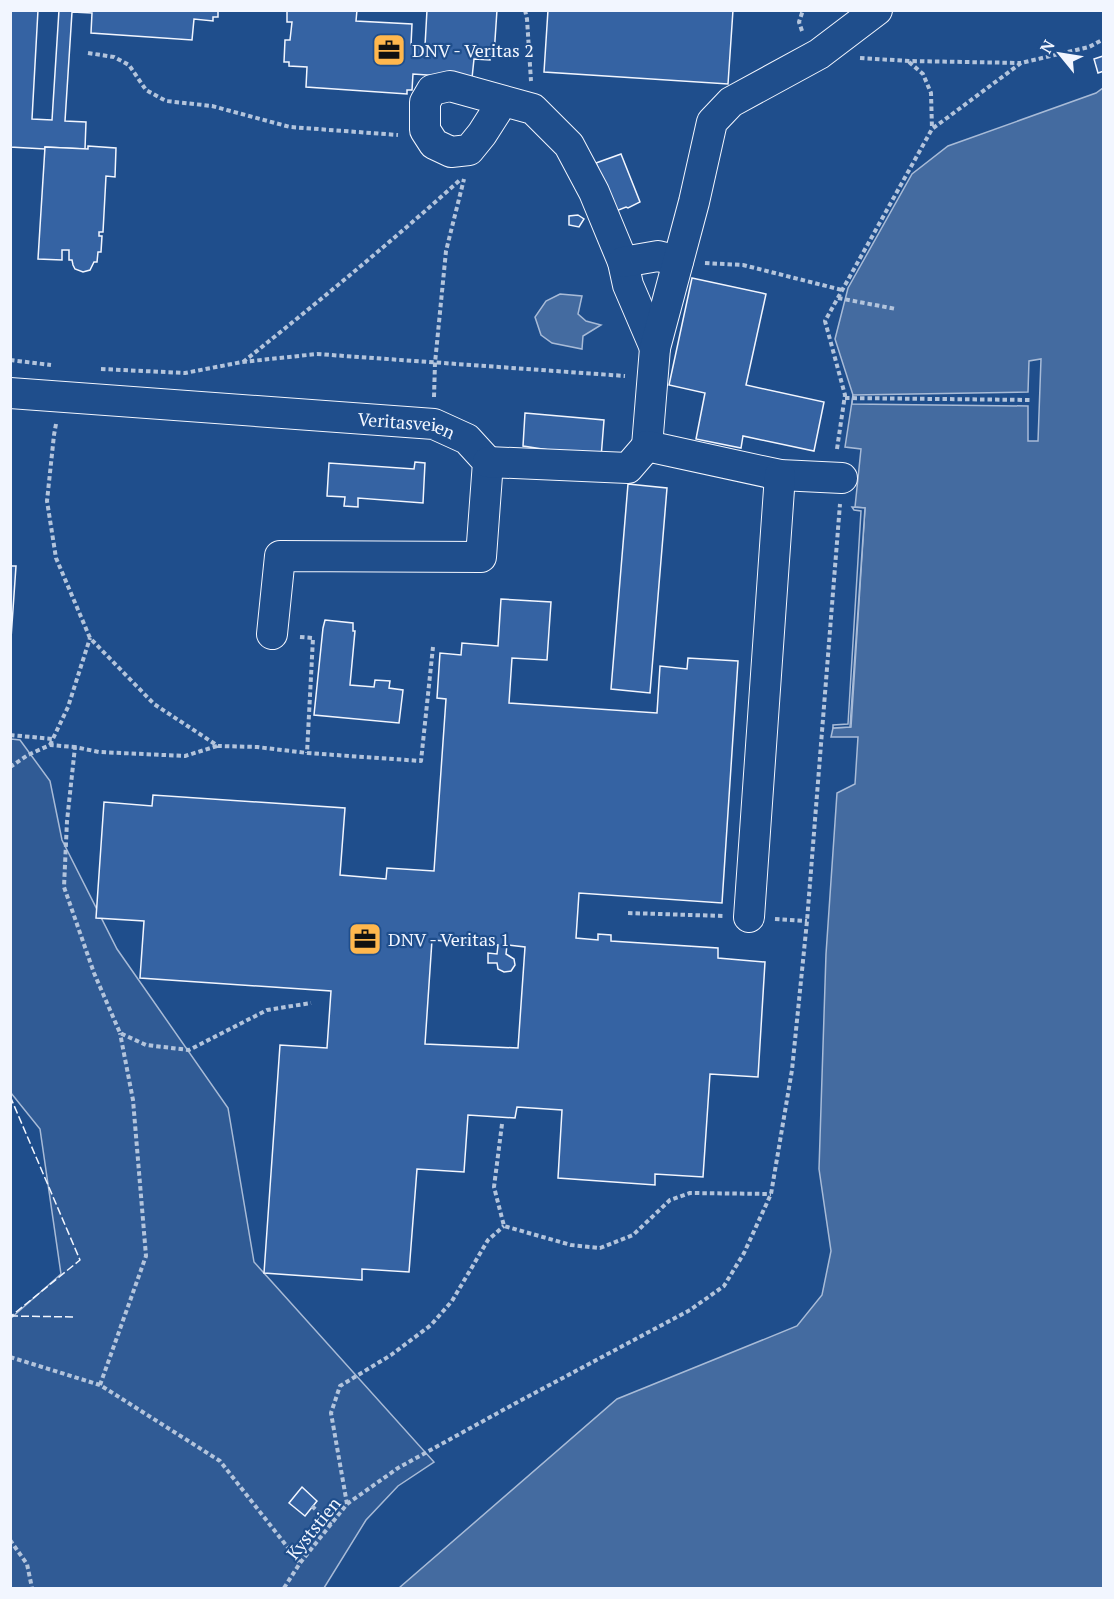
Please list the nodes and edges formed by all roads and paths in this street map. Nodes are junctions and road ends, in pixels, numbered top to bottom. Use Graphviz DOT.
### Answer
graph roads {
  1 [pos="525,10"];
  2 [pos="877,10"];
  3 [pos="88,53"];
  4 [pos="819,54"];
  5 [pos="909,61"];
  6 [pos="1022,63"];
  7 [pos="503,101"];
  8 [pos="533,110"];
  9 [pos="932,129"];
  10 [pos="400,135"];
  11 [pos="678,261"];
  12 [pos="623,262"];
  13 [pos="842,290"];
  14 [pos="838,298"];
  15 [pos="896,309"];
  16 [pos="655,348"];
  17 [pos="10,360"];
  18 [pos="242,362"];
  19 [pos="435,363"];
  20 [pos="58,366"];
  21 [pos="93,368"];
  22 [pos="653,377"];
  23 [pos="10,393"];
  24 [pos="62,396"];
  25 [pos="845,398"];
  26 [pos="1032,400"];
  27 [pos="434,424"];
  28 [pos="647,447"];
  29 [pos="488,462"];
  30 [pos="780,475"];
  31 [pos="842,478"];
  32 [pos="272,634"];
  33 [pos="90,638"];
  34 [pos="433,647"];
  35 [pos="10,735"];
  36 [pos="54,739"];
  37 [pos="50,745"];
  38 [pos="218,746"];
  39 [pos="75,747"];
  40 [pos="307,753"];
  41 [pos="10,766"];
  42 [pos="628,913"];
  43 [pos="749,917"];
  44 [pos="807,921"];
  45 [pos="311,1003"];
  46 [pos="120,1033"];
  47 [pos="502,1124"];
  48 [pos="771,1194"];
  49 [pos="504,1226"];
  50 [pos="10,1357"];
  51 [pos="100,1385"];
  52 [pos="398,1468"];
  53 [pos="347,1504"];
  54 [pos="312,1506"];
  55 [pos="331,1525"];
  56 [pos="10,1540"];
  57 [pos="300,1563"];
  58 [pos="32,1588"];
  59 [pos="284,1588"];
  1 -- 8 [label="path"];
  2 -- 4 [label="street"];
  3 -- 10 [label="path"];
  4 -- 5 [label="path"];
  4 -- 11 [label="street"];
  5 -- 6 [label="path"];
  5 -- 9 [label="path"];
  7 -- 8 [label="street"];
  8 -- 12 [label="street"];
  11 -- 12 [label="street"];
  11 -- 13 [label="path"];
  11 -- 16 [label="street"];
  12 -- 16 [label="street"];
  14 -- 15 [label="path"];
  16 -- 22 [label="street"];
  17 -- 20 [label="path"];
  18 -- 19 [label="path"];
  18 -- 19 [label="path"];
  18 -- 21 [label="path"];
  19 -- 22 [label="path"];
  19 -- 27 [label="path"];
  22 -- 28 [label="street"];
  23 -- 24 [label="street, Veritasveien"];
  24 -- 27 [label="street, Veritasveien"];
  24 -- 33 [label="path"];
  25 -- 26 [label="path"];
  27 -- 29 [label="street, Veritasveien"];
  28 -- 29 [label="street"];
  28 -- 30 [label="street"];
  29 -- 32 [label="street"];
  30 -- 31 [label="street"];
  30 -- 43 [label="street"];
  32 -- 40 [label="path"];
  33 -- 36 [label="path"];
  33 -- 38 [label="path"];
  34 -- 40 [label="path"];
  35 -- 36 [label="path"];
  36 -- 37 [label="path"];
  37 -- 39 [label="path"];
  37 -- 41 [label="path"];
  38 -- 39 [label="path"];
  38 -- 40 [label="path"];
  39 -- 46 [label="path"];
  42 -- 43 [label="path"];
  43 -- 44 [label="path"];
  45 -- 46 [label="path"];
  46 -- 51 [label="path"];
  47 -- 49 [label="path"];
  48 -- 49 [label="path"];
  49 -- 53 [label="path"];
  50 -- 51 [label="path"];
  51 -- 57 [label="path"];
  52 -- 53 [label="path, Kyststien"];
  53 -- 55 [label="path, Kyststien"];
  54 -- 55 [label="path"];
  55 -- 57 [label="path, Kyststien"];
  56 -- 58 [label="path"];
  57 -- 59 [label="path, Kyststien"];
}
